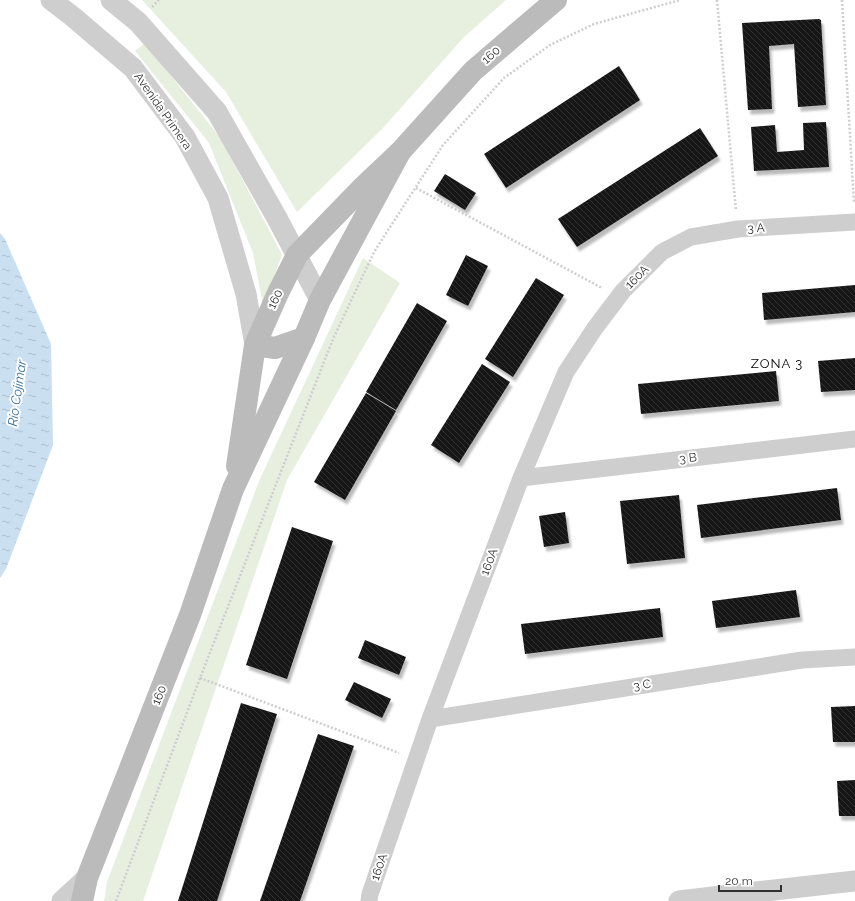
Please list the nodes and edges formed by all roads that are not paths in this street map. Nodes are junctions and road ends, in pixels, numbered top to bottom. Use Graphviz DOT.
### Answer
graph roads {
  1 [pos="51,0"];
  2 [pos="111,0"];
  3 [pos="556,0"];
  4 [pos="400,152"];
  5 [pos="855,222"];
  6 [pos="662,252"];
  7 [pos="297,255"];
  8 [pos="320,300"];
  9 [pos="304,338"];
  10 [pos="255,345"];
  11 [pos="855,439"];
  12 [pos="521,478"];
  13 [pos="233,489"];
  14 [pos="855,657"];
  15 [pos="430,719"];
  16 [pos="86,878"];
  17 [pos="855,881"];
  18 [pos="62,901"];
  19 [pos="82,901"];
  20 [pos="369,901"];
  21 [pos="679,901"];
  1 -- 10 [label="street, Avenida Primera"];
  2 -- 7 [label="street"];
  3 -- 4 [label="main road, 160"];
  4 -- 7 [label="main road, 160"];
  4 -- 8 [label="main road, 160"];
  5 -- 6 [label="street, 3 A"];
  6 -- 12 [label="street, 160A"];
  7 -- 8 [label="street"];
  7 -- 10 [label="main road, 160"];
  8 -- 9 [label="main road, 160"];
  9 -- 10 [label="main road"];
  9 -- 13 [label="main road, 160"];
  10 -- 13 [label="main road, 160"];
  11 -- 12 [label="street, 3 B"];
  12 -- 15 [label="street, 160A"];
  13 -- 16 [label="main road, 160"];
  14 -- 15 [label="street, 3 C"];
  15 -- 20 [label="street, 160A"];
  16 -- 18 [label="street"];
  16 -- 19 [label="main road, 160"];
  17 -- 21 [label="street"];
}
